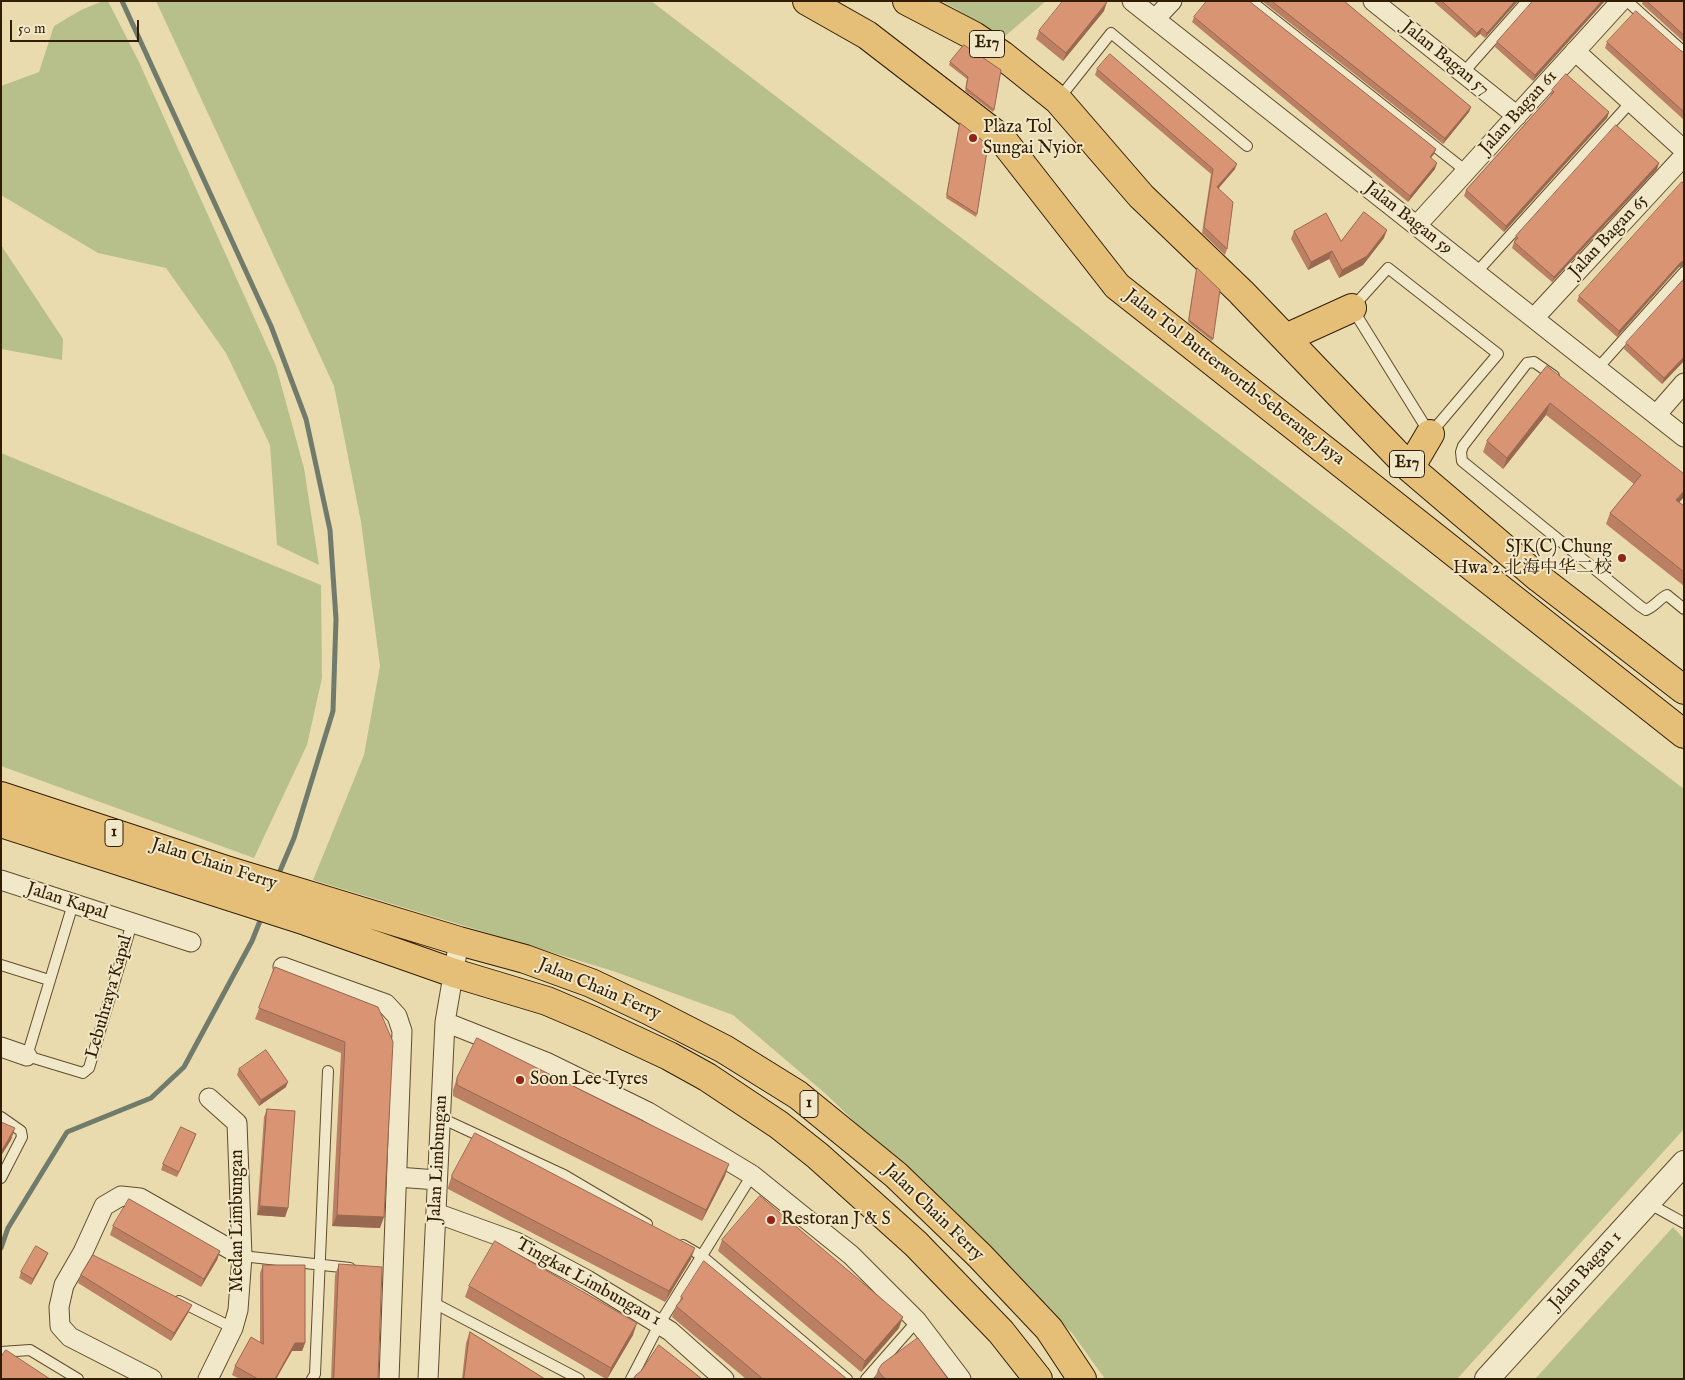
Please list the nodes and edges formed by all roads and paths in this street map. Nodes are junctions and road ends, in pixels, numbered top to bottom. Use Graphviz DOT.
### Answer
graph roads {
  1 [pos="807,1"];
  2 [pos="907,1"];
  3 [pos="1132,1"];
  4 [pos="1172,1"];
  5 [pos="1251,1"];
  6 [pos="1372,1"];
  7 [pos="1527,1"];
  8 [pos="1621,1"];
  9 [pos="1627,1"];
  10 [pos="1155,19"];
  11 [pos="1576,51"];
  12 [pos="1684,52"];
  13 [pos="1463,73"];
  14 [pos="1058,100"];
  15 [pos="1631,102"];
  16 [pos="1516,116"];
  17 [pos="1247,146"];
  18 [pos="1684,150"];
  19 [pos="1684,156"];
  20 [pos="1466,172"];
  21 [pos="1417,225"];
  22 [pos="1684,272"];
  23 [pos="1476,273"];
  24 [pos="1352,308"];
  25 [pos="1534,318"];
  26 [pos="1286,338"];
  27 [pos="1597,369"];
  28 [pos="1559,380"];
  29 [pos="1684,383"];
  30 [pos="1656,415"];
  31 [pos="1430,434"];
  32 [pos="1684,437"];
  33 [pos="1410,468"];
  34 [pos="1684,608"];
  35 [pos="1684,690"];
  36 [pos="1684,734"];
  37 [pos="1,796"];
  38 [pos="1,823"];
  39 [pos="1,880"];
  40 [pos="222,881"];
  41 [pos="73,904"];
  42 [pos="132,923"];
  43 [pos="459,941"];
  44 [pos="190,942"];
  45 [pos="1,965"];
  46 [pos="283,967"];
  47 [pos="454,973"];
  48 [pos="48,980"];
  49 [pos="445,1022"];
  50 [pos="1,1047"];
  51 [pos="27,1056"];
  52 [pos="328,1071"];
  53 [pos="210,1098"];
  54 [pos="1,1117"];
  55 [pos="441,1118"];
  56 [pos="1684,1163"];
  57 [pos="752,1175"];
  58 [pos="397,1177"];
  59 [pos="1,1178"];
  60 [pos="438,1180"];
  61 [pos="1648,1203"];
  62 [pos="436,1213"];
  63 [pos="1684,1222"];
  64 [pos="659,1230"];
  65 [pos="676,1240"];
  66 [pos="242,1256"];
  67 [pos="702,1256"];
  68 [pos="320,1264"];
  69 [pos="356,1269"];
  70 [pos="171,1297"];
  71 [pos="432,1302"];
  72 [pos="917,1321"];
  73 [pos="660,1323"];
  74 [pos="233,1328"];
  75 [pos="1,1352"];
  76 [pos="78,1379"];
  77 [pos="152,1379"];
  78 [pos="208,1379"];
  79 [pos="312,1379"];
  80 [pos="389,1379"];
  81 [pos="428,1379"];
  82 [pos="579,1379"];
  83 [pos="631,1379"];
  84 [pos="724,1379"];
  85 [pos="847,1379"];
  86 [pos="866,1379"];
  87 [pos="961,1379"];
  88 [pos="1038,1379"];
  89 [pos="1082,1379"];
  90 [pos="1487,1379"];
  1 -- 36 [label="highway, Jalan Tol Butterworth–Seberang Jaya / E17"];
  2 -- 14 [label="highway, E17"];
  3 -- 10 [label="street, Jalan Bagan 59"];
  4 -- 10 [label="street"];
  5 -- 20 [label="lane"];
  6 -- 13 [label="street, Jalan Bagan 57"];
  7 -- 13 [label="lane"];
  8 -- 11 [label="street, Jalan Bagan 61"];
  9 -- 12 [label="lane"];
  10 -- 21 [label="street, Jalan Bagan 59"];
  11 -- 15 [label="street"];
  11 -- 16 [label="street, Jalan Bagan 61"];
  13 -- 16 [label="street, Jalan Bagan 57"];
  14 -- 17 [label="lane"];
  14 -- 26 [label="highway, E17"];
  15 -- 18 [label="street"];
  15 -- 23 [label="lane"];
  16 -- 20 [label="street, Jalan Bagan 61"];
  19 -- 25 [label="street, Jalan Bagan 65"];
  20 -- 21 [label="street, Jalan Bagan 61"];
  21 -- 23 [label="street, Jalan Bagan 59"];
  22 -- 27 [label="lane"];
  23 -- 25 [label="street, Jalan Bagan 59"];
  24 -- 26 [label="highway"];
  24 -- 31 [label="lane"];
  24 -- 31 [label="lane"];
  25 -- 27 [label="street, Jalan Bagan 59"];
  26 -- 33 [label="highway, E17"];
  27 -- 30 [label="street, Jalan Bagan 59"];
  28 -- 34 [label="lane"];
  29 -- 30 [label="street"];
  30 -- 32 [label="street, Jalan Bagan 59"];
  31 -- 33 [label="highway"];
  33 -- 35 [label="highway, E17"];
  37 -- 40 [label="highway, Jalan Chain Ferry / 1"];
  38 -- 40 [label="highway, Jalan Chain Ferry / 1"];
  39 -- 41 [label="street, Jalan Kapal"];
  40 -- 43 [label="highway, Jalan Chain Ferry / 1"];
  40 -- 47 [label="highway, Jalan Chain Ferry / 1"];
  41 -- 42 [label="street, Jalan Kapal"];
  41 -- 48 [label="lane"];
  42 -- 44 [label="street, Jalan Kapal"];
  42 -- 51 [label="lane, Lebuhraya Kapal"];
  43 -- 47 [label="street, Jalan Limbungan"];
  43 -- 89 [label="highway, Jalan Chain Ferry / 1"];
  45 -- 48 [label="lane"];
  46 -- 58 [label="street"];
  47 -- 49 [label="street, Jalan Limbungan"];
  47 -- 88 [label="highway, Jalan Chain Ferry / 1"];
  48 -- 51 [label="lane"];
  49 -- 55 [label="street, Jalan Limbungan"];
  49 -- 57 [label="street"];
  50 -- 51 [label="street, Lebuhraya Kapal"];
  52 -- 68 [label="lane"];
  53 -- 66 [label="street, Medan Limbungan"];
  54 -- 59 [label="lane"];
  55 -- 60 [label="street, Jalan Limbungan"];
  55 -- 64 [label="lane"];
  56 -- 61 [label="street, Jalan Bagan 1"];
  57 -- 67 [label="lane"];
  57 -- 72 [label="street"];
  58 -- 60 [label="street"];
  58 -- 80 [label="street"];
  60 -- 62 [label="street, Jalan Limbungan"];
  61 -- 63 [label="lane"];
  61 -- 90 [label="street, Jalan Bagan 1"];
  62 -- 71 [label="street, Jalan Limbungan"];
  62 -- 73 [label="street, Tingkat Limbungan 1"];
  65 -- 67 [label="lane"];
  66 -- 68 [label="lane"];
  66 -- 74 [label="street, Medan Limbungan"];
  66 -- 77 [label="street"];
  67 -- 73 [label="lane"];
  67 -- 85 [label="lane"];
  68 -- 69 [label="lane"];
  68 -- 79 [label="lane"];
  70 -- 74 [label="lane"];
  71 -- 81 [label="street, Jalan Limbungan"];
  71 -- 82 [label="lane"];
  72 -- 86 [label="lane"];
  72 -- 87 [label="street"];
  73 -- 83 [label="lane"];
  73 -- 84 [label="street, Tingkat Limbungan 1"];
  74 -- 78 [label="street, Medan Limbungan"];
  75 -- 76 [label="lane"];
}
